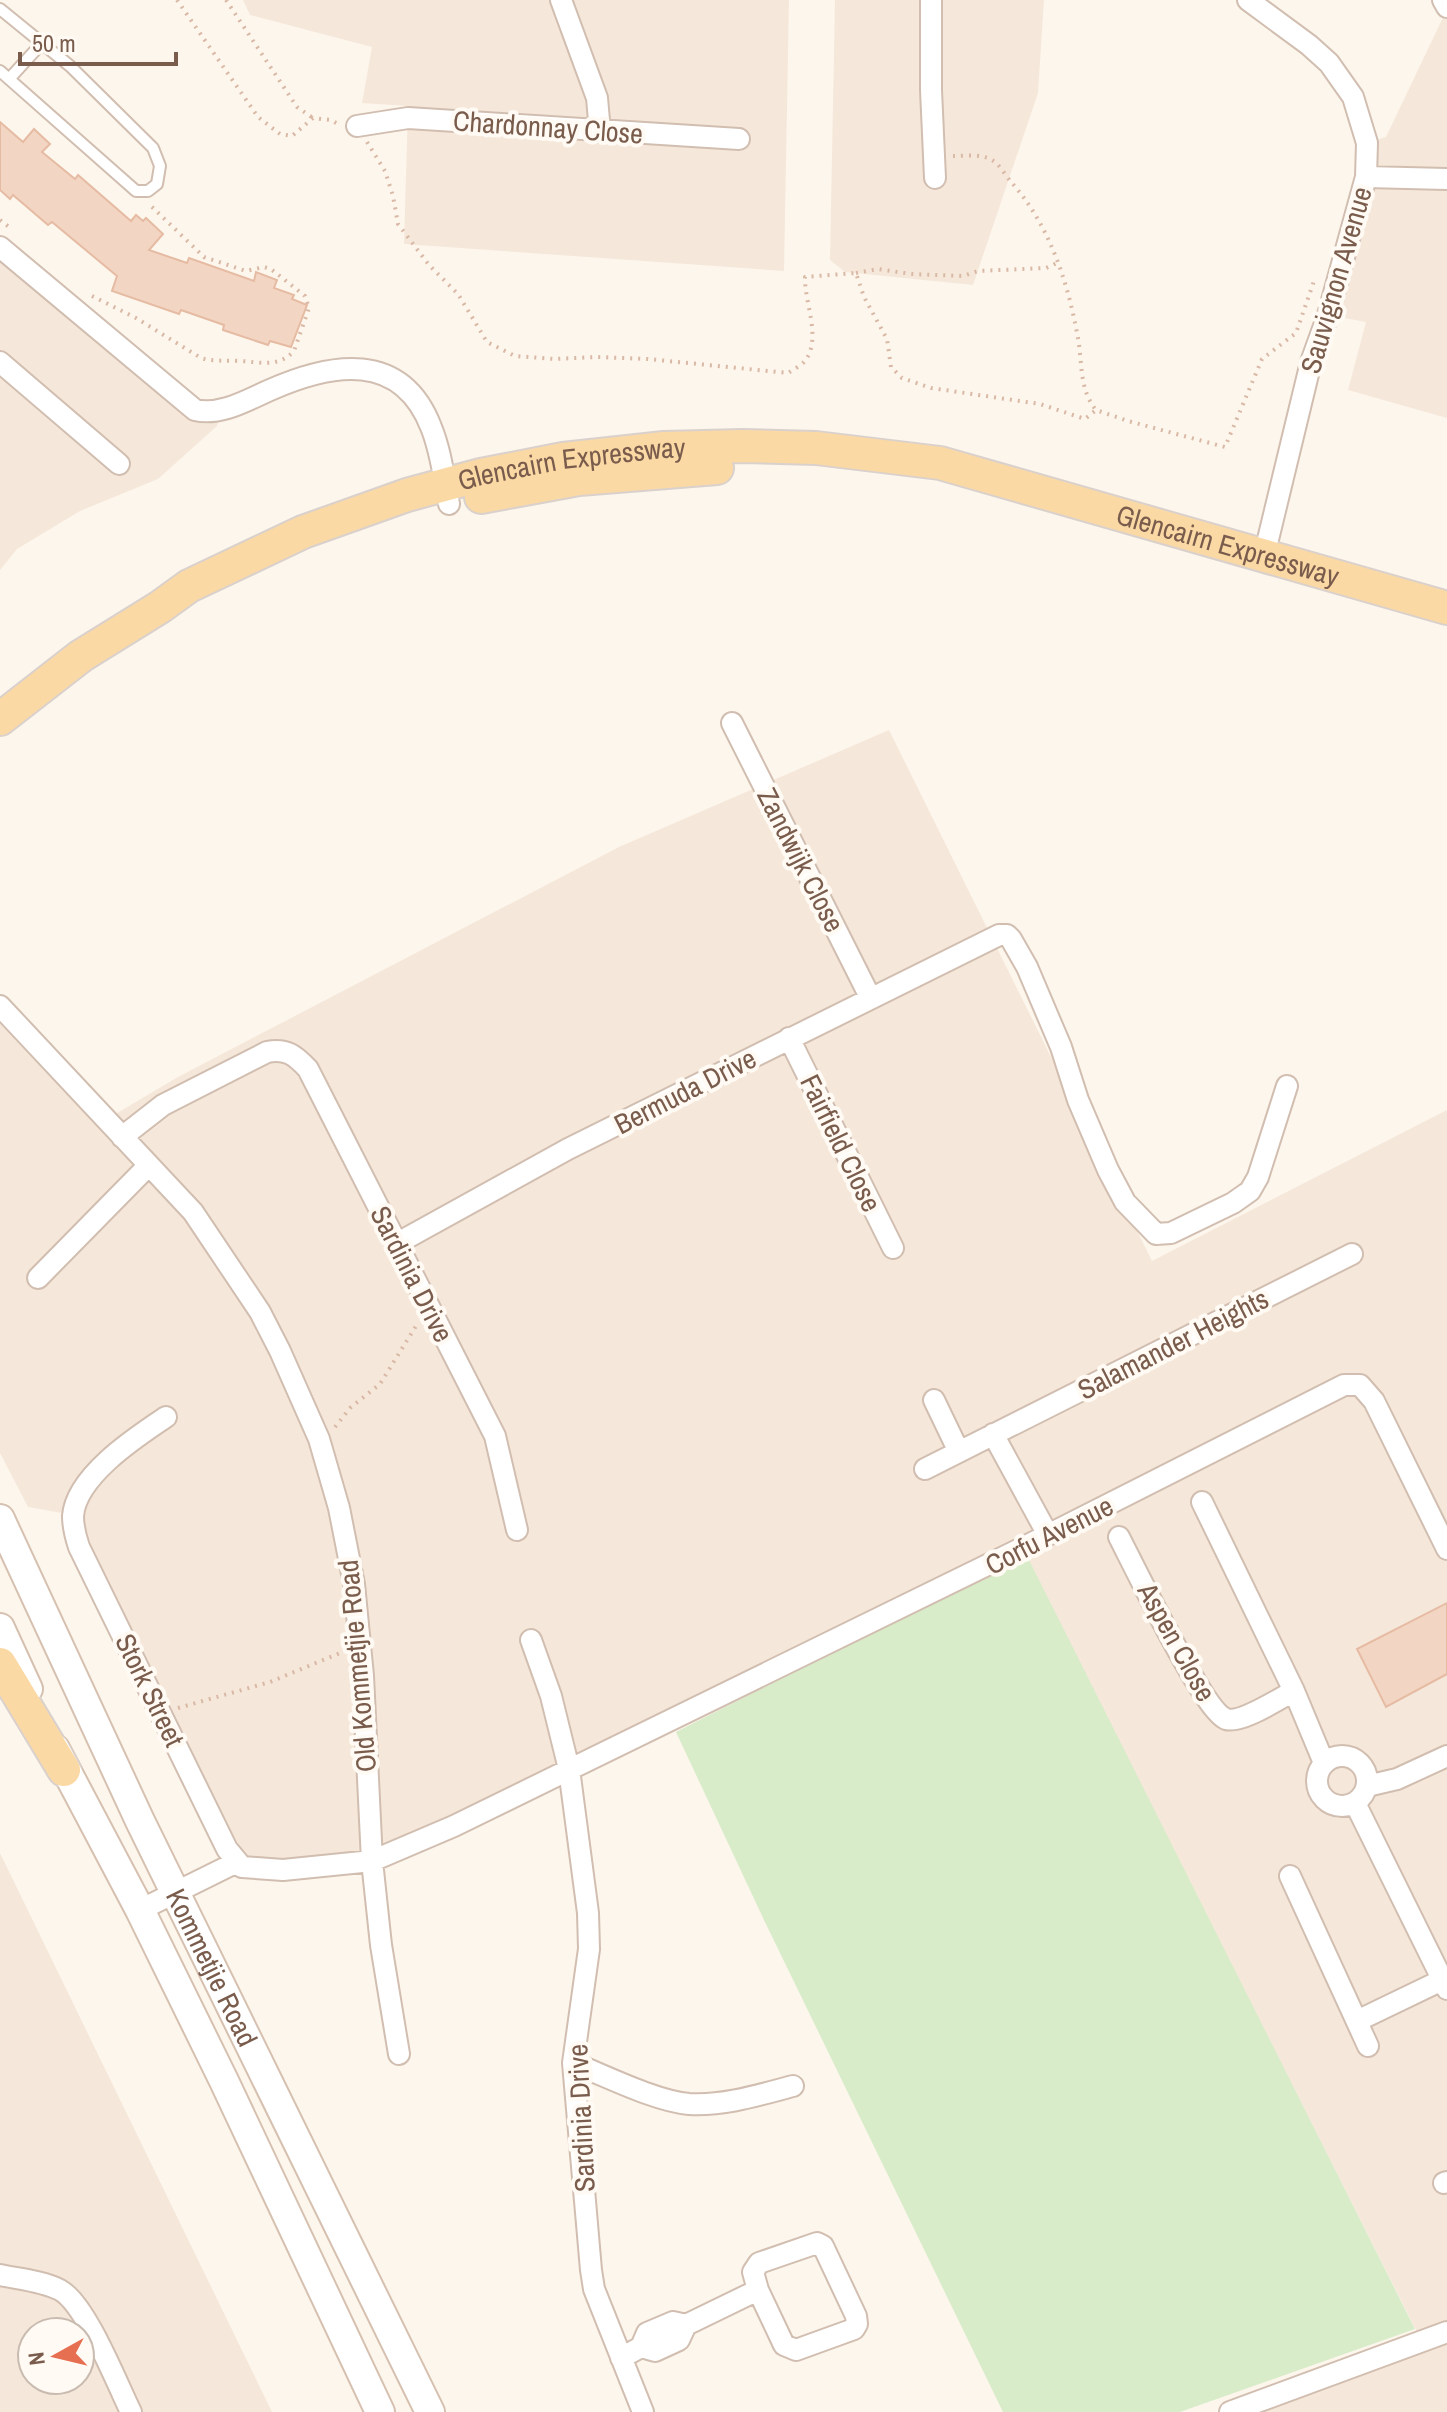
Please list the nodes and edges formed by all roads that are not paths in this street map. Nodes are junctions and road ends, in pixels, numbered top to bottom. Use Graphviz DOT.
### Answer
graph roads {
  1 [pos="561,0"];
  2 [pos="931,0"];
  3 [pos="1248,0"];
  4 [pos="1443,0"];
  5 [pos="1447,7"];
  6 [pos="0,9"];
  7 [pos="42,43"];
  8 [pos="0,71"];
  9 [pos="9,79"];
  10 [pos="357,126"];
  11 [pos="600,132"];
  12 [pos="739,139"];
  13 [pos="1366,177"];
  14 [pos="935,178"];
  15 [pos="1447,179"];
  16 [pos="6,238"];
  17 [pos="0,362"];
  18 [pos="567,447"];
  19 [pos="119,464"];
  20 [pos="531,464"];
  21 [pos="1007,484"];
  22 [pos="447,494"];
  23 [pos="1264,556"];
  24 [pos="1447,608"];
  25 [pos="0,719"];
  26 [pos="732,723"];
  27 [pos="870,997"];
  28 [pos="0,1006"];
  29 [pos="789,1038"];
  30 [pos="1287,1086"];
  31 [pos="122,1137"];
  32 [pos="149,1165"];
  33 [pos="396,1244"];
  34 [pos="893,1248"];
  35 [pos="1352,1254"];
  36 [pos="38,1278"];
  37 [pos="934,1400"];
  38 [pos="166,1417"];
  39 [pos="993,1434"];
  40 [pos="959,1452"];
  41 [pos="925,1469"];
  42 [pos="1202,1502"];
  43 [pos="0,1519"];
  44 [pos="517,1530"];
  45 [pos="1048,1535"];
  46 [pos="1119,1537"];
  47 [pos="1447,1549"];
  48 [pos="0,1628"];
  49 [pos="531,1640"];
  50 [pos="0,1664"];
  51 [pos="1294,1691"];
  52 [pos="1447,1756"];
  53 [pos="1324,1763"];
  54 [pos="569,1769"];
  55 [pos="64,1770"];
  56 [pos="1361,1794"];
  57 [pos="372,1861"];
  58 [pos="237,1862"];
  59 [pos="1290,1876"];
  60 [pos="176,1892"];
  61 [pos="140,1910"];
  62 [pos="1445,1985"];
  63 [pos="1357,2021"];
  64 [pos="1368,2046"];
  65 [pos="399,2054"];
  66 [pos="573,2063"];
  67 [pos="793,2086"];
  68 [pos="0,2275"];
  69 [pos="758,2290"];
  70 [pos="1447,2332"];
  71 [pos="621,2358"];
  72 [pos="131,2412"];
  73 [pos="380,2412"];
  74 [pos="430,2412"];
  75 [pos="643,2412"];
  76 [pos="1230,2412"];
  1 -- 11 [label="street"];
  2 -- 14 [label="street"];
  3 -- 13 [label="street, Sauvignon Avenue"];
  4 -- 5 [label="street"];
  6 -- 7 [label="lane"];
  7 -- 9 [label="lane"];
  7 -- 9 [label="lane"];
  8 -- 9 [label="lane"];
  10 -- 11 [label="street, Chardonnay Close"];
  11 -- 12 [label="street, Chardonnay Close"];
  13 -- 15 [label="street"];
  13 -- 23 [label="street, Sauvignon Avenue"];
  16 -- 22 [label="street"];
  17 -- 19 [label="street"];
  18 -- 20 [label="lane"];
  20 -- 21 [label="main road, Glencairn Expressway"];
  20 -- 22 [label="main road, Glencairn Expressway"];
  21 -- 22 [label="main road, Glencairn Expressway"];
  21 -- 23 [label="main road, Glencairn Expressway"];
  22 -- 25 [label="main road, Glencairn Expressway"];
  23 -- 24 [label="main road, Glencairn Expressway"];
  26 -- 27 [label="street, Zandwijk Close"];
  27 -- 29 [label="street, Bermuda Drive"];
  27 -- 30 [label="street, Bermuda Drive"];
  28 -- 31 [label="street, Old Kommetjie Road"];
  29 -- 33 [label="street, Bermuda Drive"];
  29 -- 34 [label="street, Fairfield Close"];
  31 -- 32 [label="street, Old Kommetjie Road"];
  31 -- 33 [label="street, Sardinia Drive"];
  32 -- 36 [label="street"];
  32 -- 57 [label="street, Old Kommetjie Road"];
  33 -- 44 [label="street, Sardinia Drive"];
  35 -- 39 [label="street, Salamander Heights"];
  37 -- 40 [label="street"];
  38 -- 58 [label="street, Stork Street"];
  39 -- 40 [label="street, Salamander Heights"];
  39 -- 45 [label="street"];
  40 -- 41 [label="street, Salamander Heights"];
  42 -- 51 [label="street"];
  43 -- 60 [label="main road, Kommetjie Road"];
  45 -- 47 [label="street, Corfu Avenue"];
  45 -- 54 [label="street, Corfu Avenue"];
  46 -- 51 [label="street, Aspen Close"];
  48 -- 55 [label="main road, Kommetjie Road"];
  49 -- 54 [label="street, Sardinia Drive"];
  50 -- 55 [label="main road"];
  51 -- 53 [label="street"];
  52 -- 56 [label="street"];
  53 -- 56 [label="street"];
  53 -- 56 [label="street"];
  54 -- 57 [label="street, Corfu Avenue"];
  54 -- 66 [label="street, Sardinia Drive"];
  55 -- 61 [label="main road, Kommetjie Road"];
  56 -- 62 [label="street"];
  57 -- 58 [label="street"];
  57 -- 65 [label="street, Old Kommetjie Road"];
  58 -- 60 [label="street"];
  59 -- 63 [label="street"];
  60 -- 61 [label="street"];
  60 -- 74 [label="main road, Kommetjie Road"];
  61 -- 73 [label="main road, Kommetjie Road"];
  62 -- 63 [label="street"];
  63 -- 64 [label="street"];
  66 -- 67 [label="street"];
  66 -- 71 [label="street, Sardinia Drive"];
  68 -- 72 [label="street"];
  69 -- 69 [label="street"];
  69 -- 71 [label="street"];
  70 -- 76 [label="street"];
  71 -- 75 [label="street, Sardinia Drive"];
}
